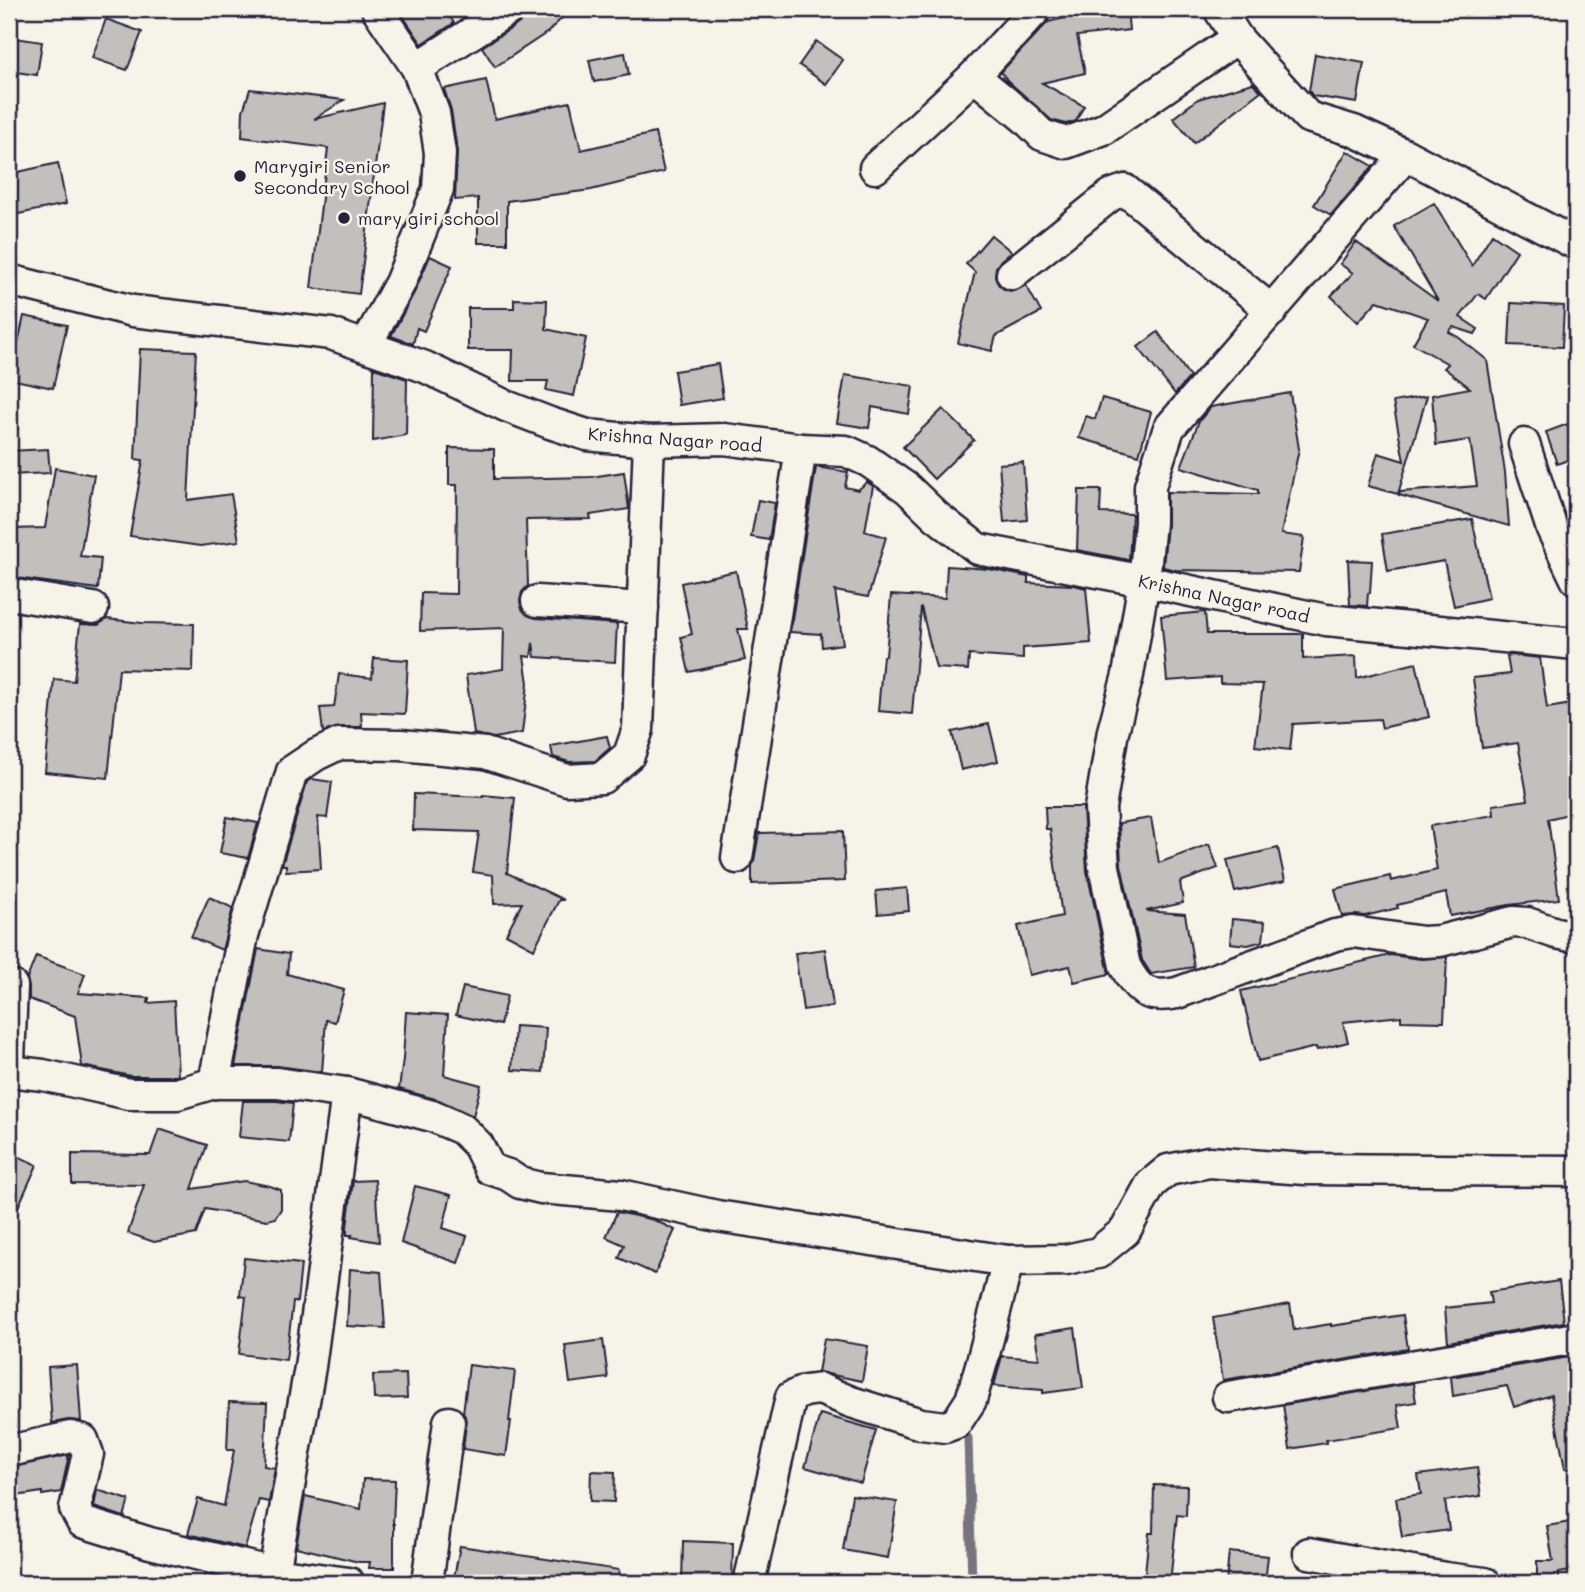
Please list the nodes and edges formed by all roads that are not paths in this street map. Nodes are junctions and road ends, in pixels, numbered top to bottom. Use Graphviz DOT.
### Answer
graph roads {
  1 [pos="377,9"];
  2 [pos="509,9"];
  3 [pos="1036,9"];
  4 [pos="1219,9"];
  5 [pos="1237,38"];
  6 [pos="417,68"];
  7 [pos="974,76"];
  8 [pos="1406,155"];
  9 [pos="875,168"];
  10 [pos="1576,244"];
  11 [pos="1012,274"];
  12 [pos="9,280"];
  13 [pos="1272,311"];
  14 [pos="366,345"];
  15 [pos="649,441"];
  16 [pos="1524,444"];
  17 [pos="801,449"];
  18 [pos="1576,579"];
  19 [pos="1144,581"];
  20 [pos="9,594"];
  21 [pos="537,601"];
  22 [pos="93,608"];
  23 [pos="643,608"];
  24 [pos="1576,644"];
  25 [pos="737,858"];
  26 [pos="1576,937"];
  27 [pos="9,985"];
  28 [pos="9,1061"];
  29 [pos="9,1071"];
  30 [pos="214,1083"];
  31 [pos="347,1093"];
  32 [pos="1576,1171"];
  33 [pos="1008,1261"];
  34 [pos="1576,1338"];
  35 [pos="1228,1397"];
  36 [pos="449,1422"];
  37 [pos="9,1451"];
  38 [pos="1309,1553"];
  39 [pos="273,1578"];
  40 [pos="1445,1581"];
  41 [pos="349,1583"];
  42 [pos="427,1583"];
  43 [pos="749,1583"];
  44 [pos="1485,1583"];
  1 -- 6 [label="street"];
  2 -- 6 [label="street"];
  3 -- 7 [label="street"];
  4 -- 5 [label="street"];
  5 -- 7 [label="street"];
  5 -- 8 [label="street"];
  6 -- 14 [label="street"];
  7 -- 9 [label="street"];
  8 -- 10 [label="street"];
  8 -- 13 [label="street"];
  11 -- 13 [label="street"];
  12 -- 14 [label="street, Krishna Nagar road"];
  13 -- 19 [label="street"];
  14 -- 15 [label="street, Krishna Nagar road"];
  15 -- 17 [label="street, Krishna Nagar road"];
  15 -- 23 [label="street"];
  16 -- 18 [label="street"];
  17 -- 19 [label="street, Krishna Nagar road"];
  17 -- 25 [label="street"];
  19 -- 24 [label="street, Krishna Nagar road"];
  19 -- 26 [label="street"];
  20 -- 22 [label="street"];
  21 -- 23 [label="street"];
  23 -- 30 [label="street"];
  27 -- 28 [label="street"];
  29 -- 30 [label="street"];
  30 -- 31 [label="street"];
  31 -- 33 [label="street"];
  31 -- 39 [label="street"];
  32 -- 33 [label="street"];
  33 -- 43 [label="street"];
  34 -- 35 [label="street"];
  36 -- 42 [label="street"];
  37 -- 39 [label="street"];
  38 -- 40 [label="street"];
  39 -- 41 [label="street"];
  40 -- 44 [label="street"];
}
